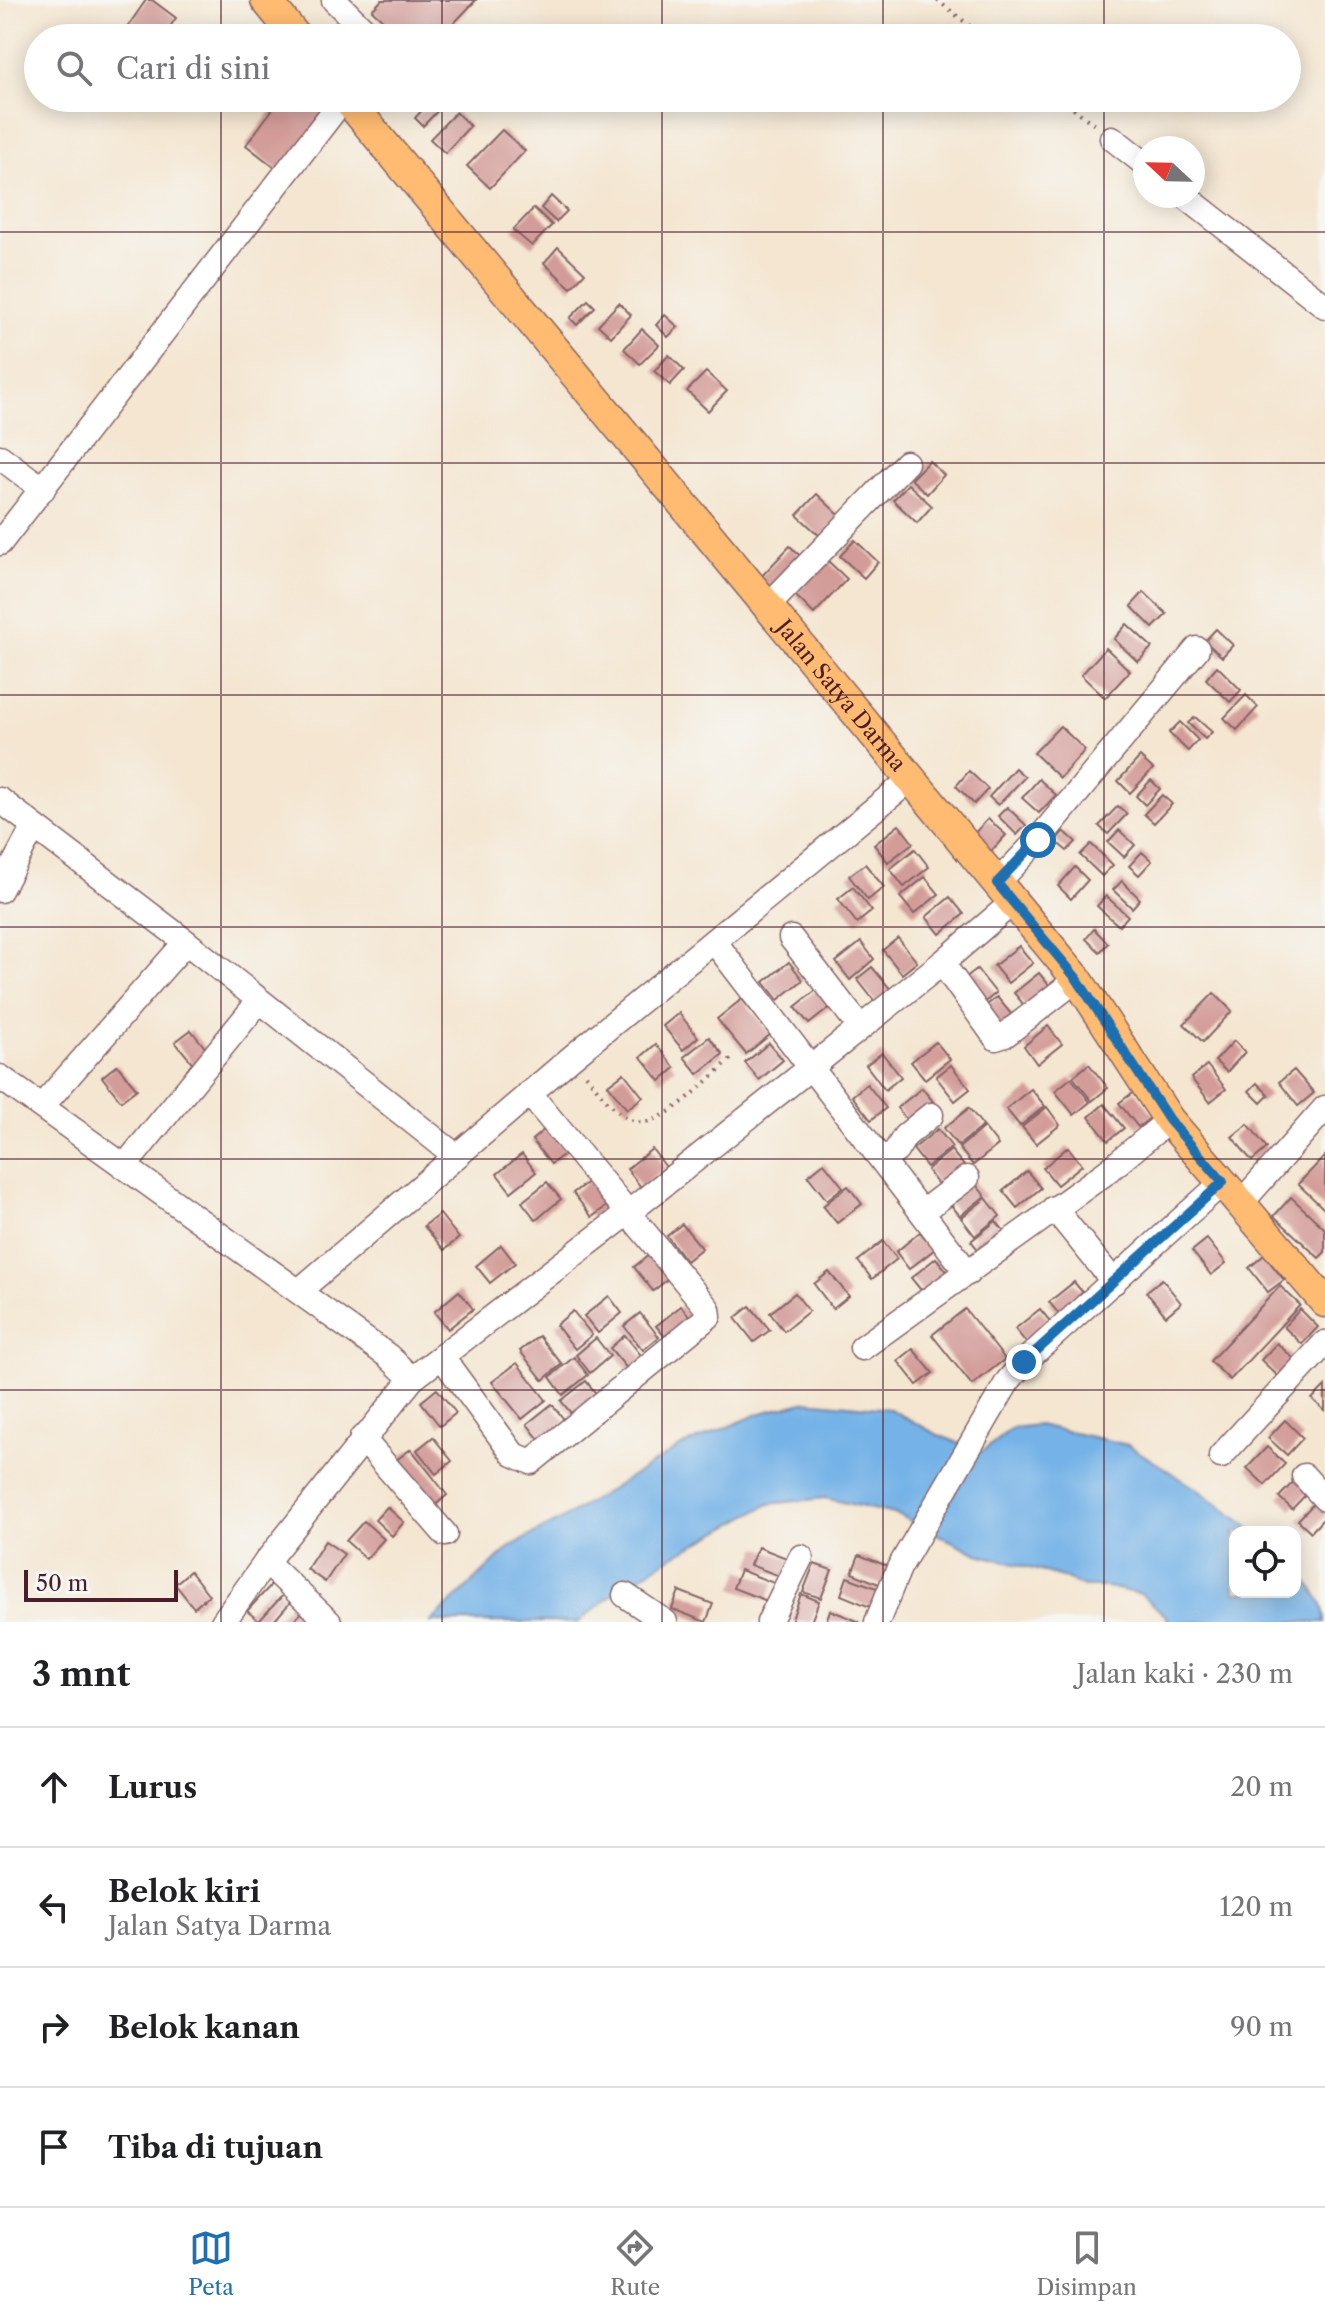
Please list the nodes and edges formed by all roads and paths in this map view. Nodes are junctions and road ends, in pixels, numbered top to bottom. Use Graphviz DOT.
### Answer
graph roads {
  1 [pos="266,0"];
  2 [pos="334,0"];
  3 [pos="937,0"];
  4 [pos="286,24"];
  5 [pos="358,24"];
  6 [pos="967,24"];
  7 [pos="334,112"];
  8 [pos="357,112"];
  9 [pos="1079,112"];
  10 [pos="1112,138"];
  11 [pos="1133,155"];
  12 [pos="1200,208"];
  13 [pos="1325,306"];
  14 [pos="0,457"];
  15 [pos="906,463"];
  16 [pos="43,489"];
  17 [pos="0,543"];
  18 [pos="767,607"];
  19 [pos="1197,649"];
  20 [pos="911,779"];
  21 [pos="0,800"];
  22 [pos="34,827"];
  23 [pos="0,890"];
  24 [pos="1005,892"];
  25 [pos="791,938"];
  26 [pos="714,941"];
  27 [pos="186,942"];
  28 [pos="942,963"];
  29 [pos="1077,979"];
  30 [pos="259,1001"];
  31 [pos="860,1027"];
  32 [pos="735,1055"];
  33 [pos="571,1058"];
  34 [pos="810,1068"];
  35 [pos="0,1077"];
  36 [pos="529,1093"];
  37 [pos="42,1106"];
  38 [pos="1325,1108"];
  39 [pos="931,1115"];
  40 [pos="1169,1120"];
  41 [pos="456,1156"];
  42 [pos="883,1160"];
  43 [pos="124,1167"];
  44 [pos="967,1178"];
  45 [pos="1232,1193"];
  46 [pos="1054,1208"];
  47 [pos="922,1212"];
  48 [pos="628,1213"];
  49 [pos="968,1273"];
  50 [pos="1114,1282"];
  51 [pos="299,1291"];
  52 [pos="1325,1302"];
  53 [pos="1325,1343"];
  54 [pos="862,1348"];
  55 [pos="442,1357"];
  56 [pos="412,1379"];
  57 [pos="362,1438"];
  58 [pos="1221,1456"];
  59 [pos="1304,1476"];
  60 [pos="1325,1499"];
  61 [pos="445,1534"];
  62 [pos="801,1557"];
  63 [pos="266,1562"];
  64 [pos="625,1595"];
  65 [pos="223,1622"];
  66 [pos="329,1622"];
  67 [pos="665,1622"];
  68 [pos="769,1622"];
  69 [pos="877,1622"];
  1 -- 4 [label="main road"];
  2 -- 5 [label="street"];
  3 -- 6 [label="path"];
  7 -- 16 [label="street"];
  8 -- 18 [label="main road, Jalan Satya Darma"];
  9 -- 10 [label="path"];
  10 -- 11 [label="street"];
  12 -- 13 [label="street"];
  14 -- 16 [label="street"];
  15 -- 18 [label="street"];
  16 -- 17 [label="street"];
  18 -- 20 [label="main road, Jalan Satya Darma"];
  19 -- 24 [label="street"];
  20 -- 24 [label="main road, Jalan Satya Darma"];
  20 -- 26 [label="street"];
  21 -- 22 [label="street"];
  22 -- 23 [label="street"];
  22 -- 27 [label="street"];
  24 -- 28 [label="street"];
  24 -- 29 [label="main road, Jalan Satya Darma"];
  25 -- 31 [label="street"];
  26 -- 33 [label="street"];
  26 -- 34 [label="street"];
  27 -- 30 [label="street"];
  27 -- 37 [label="street"];
  28 -- 29 [label="street"];
  28 -- 31 [label="street"];
  29 -- 40 [label="main road, Jalan Satya Darma"];
  30 -- 41 [label="street"];
  30 -- 43 [label="street"];
  31 -- 34 [label="street"];
  32 -- 33 [label="path"];
  33 -- 36 [label="street"];
  34 -- 42 [label="street"];
  34 -- 48 [label="street"];
  35 -- 37 [label="street"];
  36 -- 41 [label="street"];
  36 -- 48 [label="street"];
  37 -- 43 [label="street"];
  38 -- 45 [label="street"];
  39 -- 42 [label="street"];
  40 -- 45 [label="main road, Jalan Satya Darma"];
  40 -- 46 [label="street"];
  41 -- 51 [label="street"];
  42 -- 47 [label="street"];
  43 -- 51 [label="street"];
  44 -- 47 [label="street"];
  45 -- 50 [label="street"];
  45 -- 52 [label="main road, Jalan Satya Darma"];
  46 -- 49 [label="street"];
  46 -- 50 [label="street"];
  47 -- 49 [label="street"];
  48 -- 55 [label="street"];
  48 -- 55 [label="street"];
  49 -- 54 [label="street"];
  50 -- 69 [label="street"];
  51 -- 56 [label="street"];
  53 -- 58 [label="street"];
  55 -- 56 [label="street"];
  56 -- 57 [label="street"];
  57 -- 61 [label="street"];
  57 -- 63 [label="street"];
  59 -- 60 [label="street"];
  62 -- 68 [label="street"];
  63 -- 65 [label="street"];
  63 -- 66 [label="street"];
  64 -- 67 [label="street"];
}
